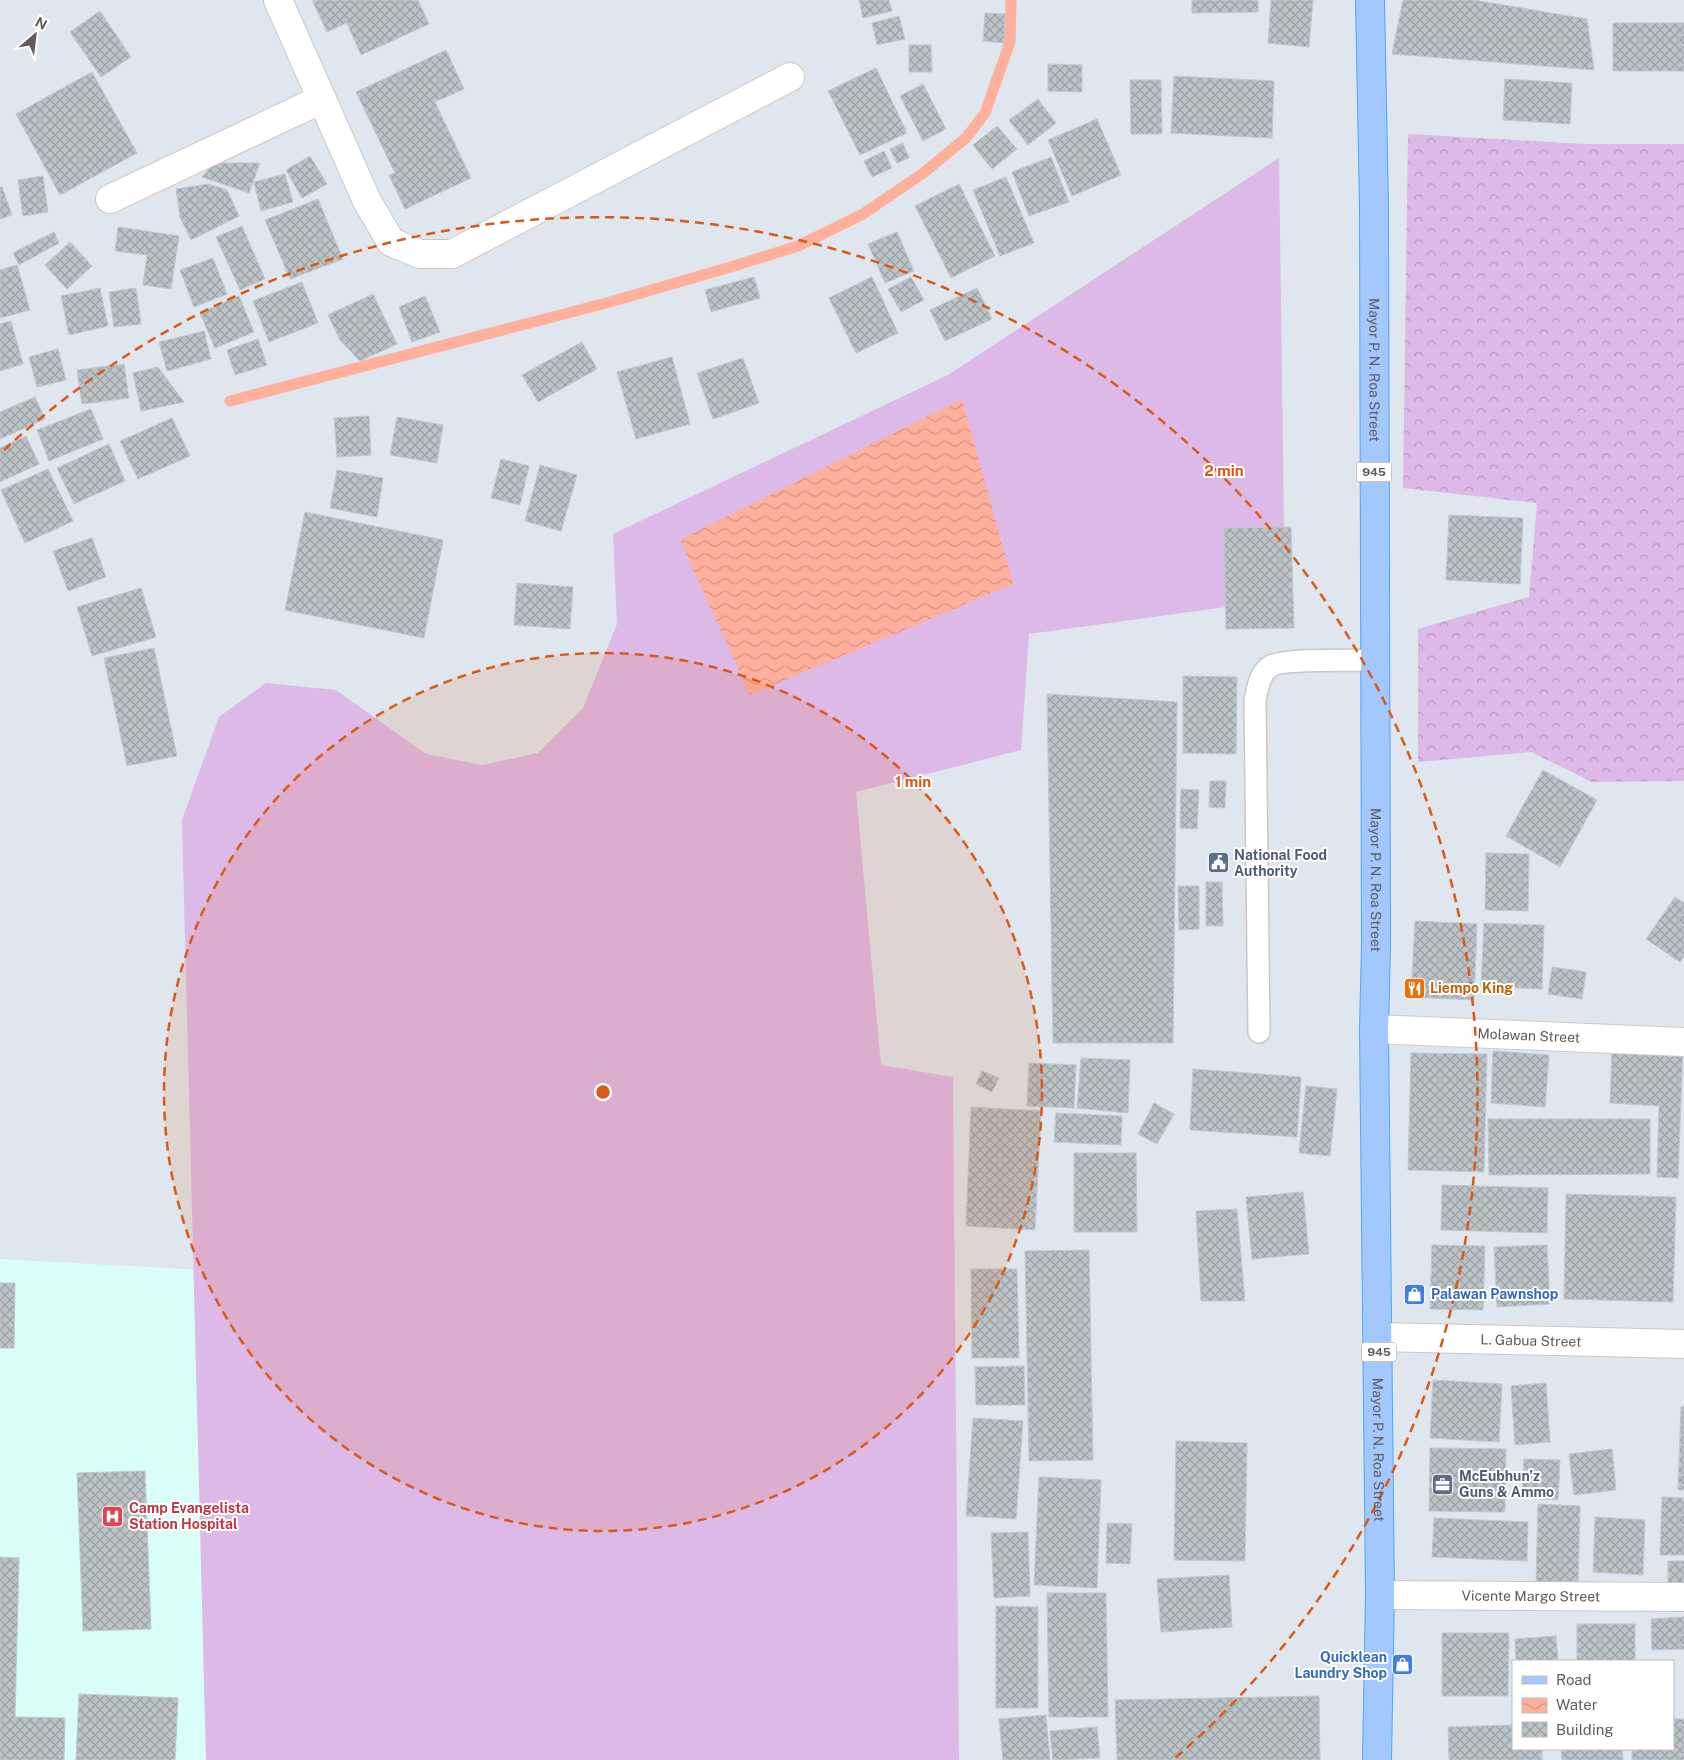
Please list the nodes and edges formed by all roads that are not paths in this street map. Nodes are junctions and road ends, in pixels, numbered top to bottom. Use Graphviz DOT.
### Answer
graph roads {
  1 [pos="278,0"];
  2 [pos="1370,0"];
  3 [pos="790,77"];
  4 [pos="322,99"];
  5 [pos="110,199"];
  6 [pos="1375,660"];
  7 [pos="1374,1028"];
  8 [pos="1259,1032"];
  9 [pos="1684,1042"];
  10 [pos="1378,1337"];
  11 [pos="1684,1344"];
  12 [pos="1380,1595"];
  13 [pos="1684,1597"];
  14 [pos="1377,1760"];
  1 -- 4 [label="street"];
  2 -- 6 [label="main road, Mayor P. N. Roa Street / 945"];
  3 -- 4 [label="street"];
  4 -- 5 [label="street"];
  6 -- 7 [label="main road, Mayor P. N. Roa Street / 945"];
  6 -- 8 [label="lane"];
  7 -- 9 [label="street, Molawan Street"];
  7 -- 10 [label="main road, Mayor P. N. Roa Street / 945"];
  10 -- 11 [label="street, L. Gabua Street"];
  10 -- 12 [label="main road, Mayor P. N. Roa Street / 945"];
  12 -- 13 [label="street, Vicente Margo Street"];
  12 -- 14 [label="main road, Mayor P. N. Roa Street / 945"];
}
